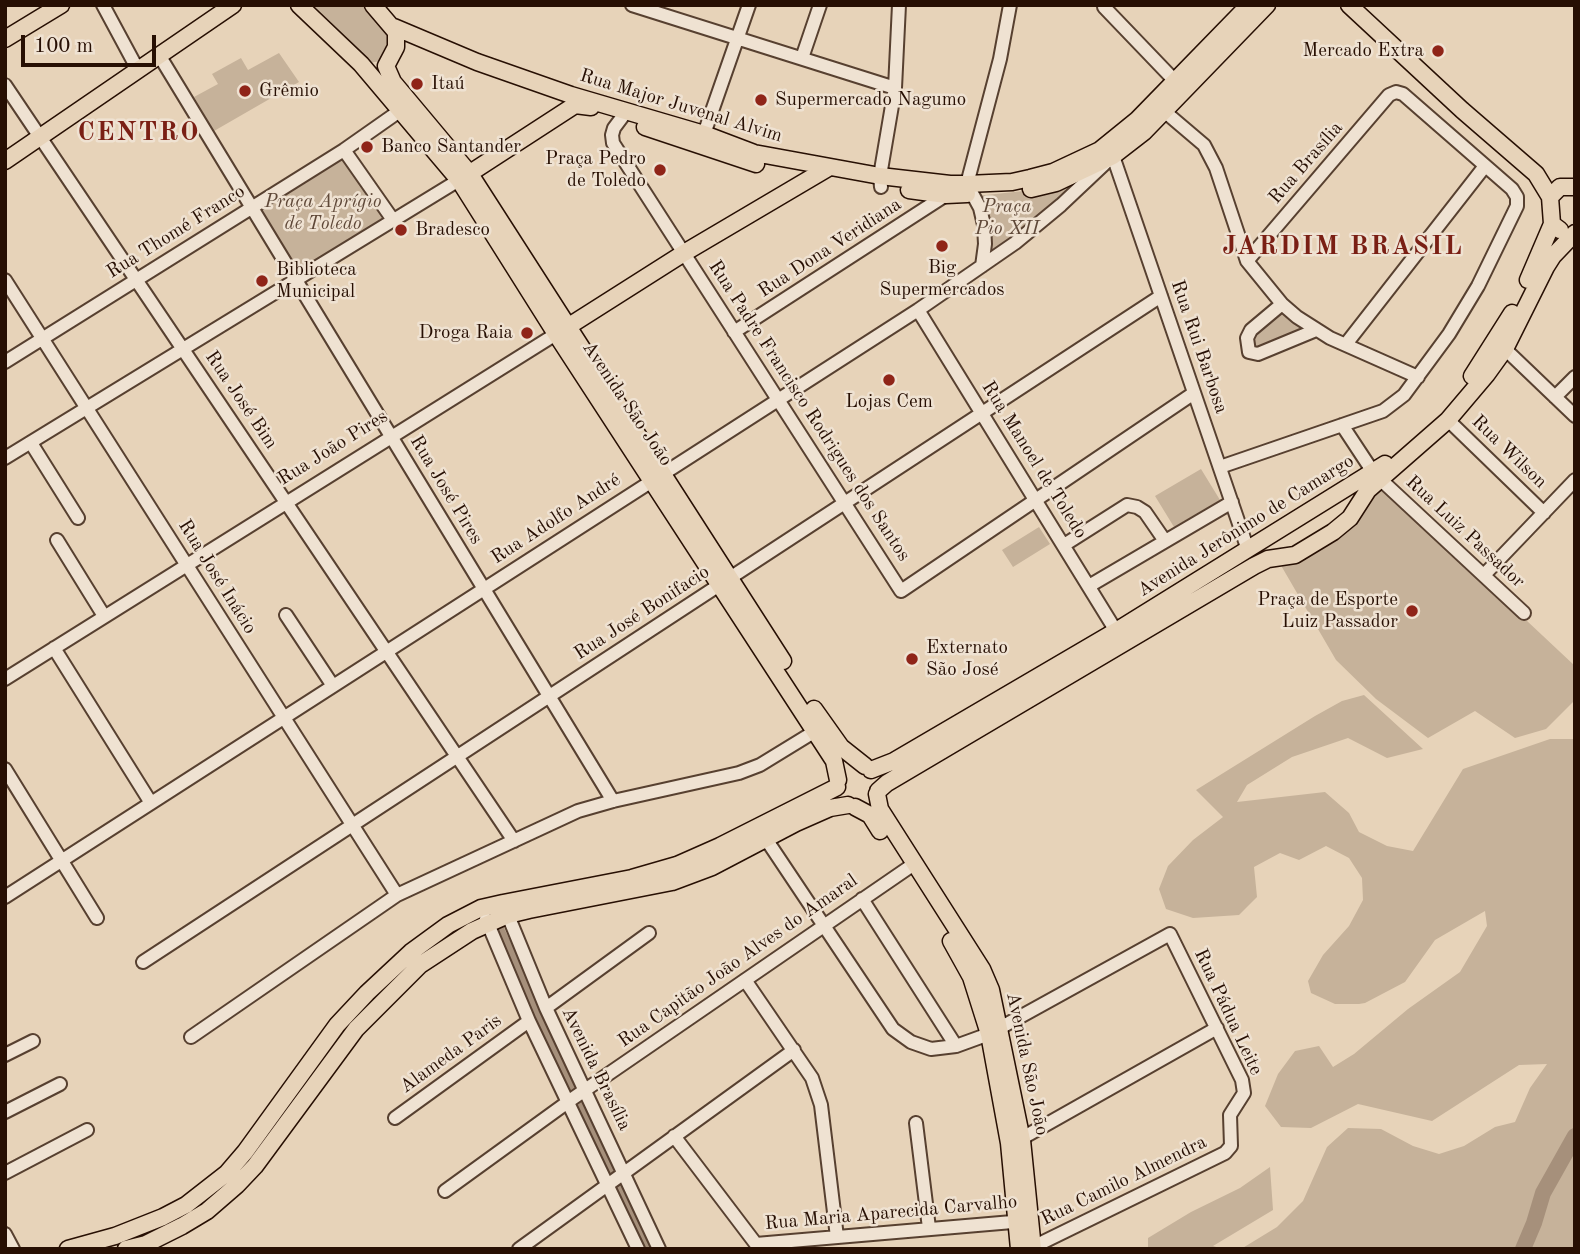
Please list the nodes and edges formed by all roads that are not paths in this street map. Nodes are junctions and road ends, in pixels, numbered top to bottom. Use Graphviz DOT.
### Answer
graph roads {
  1 [pos="61,5"];
  2 [pos="103,5"];
  3 [pos="233,5"];
  4 [pos="299,5"];
  5 [pos="373,5"];
  6 [pos="632,5"];
  7 [pos="749,5"];
  8 [pos="820,5"];
  9 [pos="899,5"];
  10 [pos="1010,5"];
  11 [pos="1249,5"];
  12 [pos="1267,5"];
  13 [pos="1349,5"];
  14 [pos="1105,6"];
  15 [pos="394,27"];
  16 [pos="737,38"];
  17 [pos="5,39"];
  18 [pos="159,55"];
  19 [pos="802,58"];
  20 [pos="388,60"];
  21 [pos="361,64"];
  22 [pos="138,69"];
  23 [pos="1175,81"];
  24 [pos="5,85"];
  25 [pos="895,88"];
  26 [pos="563,92"];
  27 [pos="401,110"];
  28 [pos="1164,111"];
  29 [pos="562,113"];
  30 [pos="624,115"];
  31 [pos="40,137"];
  32 [pos="705,141"];
  33 [pos="345,150"];
  34 [pos="1114,156"];
  35 [pos="5,162"];
  36 [pos="1485,166"];
  37 [pos="828,168"];
  38 [pos="1575,171"];
  39 [pos="812,175"];
  40 [pos="464,177"];
  41 [pos="880,181"];
  42 [pos="970,189"];
  43 [pos="1562,189"];
  44 [pos="946,195"];
  45 [pos="252,207"];
  46 [pos="393,220"];
  47 [pos="1552,224"];
  48 [pos="1575,232"];
  49 [pos="684,253"];
  50 [pos="1247,261"];
  51 [pos="982,266"];
  52 [pos="136,279"];
  53 [pos="296,279"];
  54 [pos="5,280"];
  55 [pos="1161,296"];
  56 [pos="1282,304"];
  57 [pos="918,310"];
  58 [pos="1315,330"];
  59 [pos="562,331"];
  60 [pos="734,332"];
  61 [pos="43,339"];
  62 [pos="1346,344"];
  63 [pos="183,349"];
  64 [pos="1505,349"];
  65 [pos="5,362"];
  66 [pos="1418,377"];
  67 [pos="1575,377"];
  68 [pos="1194,393"];
  69 [pos="1555,397"];
  70 [pos="778,399"];
  71 [pos="87,408"];
  72 [pos="982,413"];
  73 [pos="1575,416"];
  74 [pos="1448,420"];
  75 [pos="1342,425"];
  76 [pos="391,436"];
  77 [pos="31,443"];
  78 [pos="5,458"];
  79 [pos="1220,467"];
  80 [pos="1377,476"];
  81 [pos="657,477"];
  82 [pos="1575,480"];
  83 [pos="1036,501"];
  84 [pos="286,502"];
  85 [pos="1232,502"];
  86 [pos="844,503"];
  87 [pos="1317,508"];
  88 [pos="1544,513"];
  89 [pos="78,518"];
  90 [pos="1333,532"];
  91 [pos="1273,535"];
  92 [pos="57,540"];
  93 [pos="1165,541"];
  94 [pos="1064,545"];
  95 [pos="1248,550"];
  96 [pos="1280,557"];
  97 [pos="187,565"];
  98 [pos="1484,575"];
  99 [pos="725,581"];
  100 [pos="1089,586"];
  101 [pos="484,588"];
  102 [pos="1524,613"];
  103 [pos="286,615"];
  104 [pos="104,616"];
  105 [pos="1116,631"];
  106 [pos="54,648"];
  107 [pos="386,651"];
  108 [pos="5,680"];
  109 [pos="333,687"];
  110 [pos="549,696"];
  111 [pos="285,719"];
  112 [pos="820,729"];
  113 [pos="457,756"];
  114 [pos="868,768"];
  115 [pos="5,769"];
  116 [pos="837,784"];
  117 [pos="878,792"];
  118 [pos="613,801"];
  119 [pos="151,803"];
  120 [pos="852,806"];
  121 [pos="352,825"];
  122 [pos="766,839"];
  123 [pos="514,841"];
  124 [pos="61,860"];
  125 [pos="909,867"];
  126 [pos="397,895"];
  127 [pos="5,897"];
  128 [pos="862,899"];
  129 [pos="505,909"];
  130 [pos="484,916"];
  131 [pos="97,918"];
  132 [pos="825,925"];
  133 [pos="649,933"];
  134 [pos="143,962"];
  135 [pos="745,980"];
  136 [pos="545,1008"];
  137 [pos="529,1021"];
  138 [pos="1217,1028"];
  139 [pos="994,1031"];
  140 [pos="191,1037"];
  141 [pos="33,1041"];
  142 [pos="956,1046"];
  143 [pos="794,1050"];
  144 [pos="5,1055"];
  145 [pos="60,1084"];
  146 [pos="577,1095"];
  147 [pos="5,1112"];
  148 [pos="395,1118"];
  149 [pos="916,1123"];
  150 [pos="86,1129"];
  151 [pos="674,1136"];
  152 [pos="1015,1142"];
  153 [pos="1231,1146"];
  154 [pos="5,1173"];
  155 [pos="616,1178"];
  156 [pos="445,1191"];
  157 [pos="1024,1221"];
  158 [pos="929,1228"];
  159 [pos="5,1234"];
  160 [pos="837,1237"];
  161 [pos="757,1247"];
  162 [pos="13,1249"];
  163 [pos="68,1249"];
  164 [pos="126,1249"];
  165 [pos="519,1249"];
  166 [pos="638,1249"];
  167 [pos="659,1249"];
  168 [pos="1019,1249"];
  169 [pos="1031,1249"];
  1 -- 17 [label="main road"];
  2 -- 22 [label="street"];
  3 -- 18 [label="main road"];
  4 -- 21 [label="main road, Avenida São João"];
  5 -- 15 [label="main road"];
  6 -- 16 [label="street"];
  7 -- 16 [label="street"];
  8 -- 19 [label="street"];
  9 -- 25 [label="street"];
  10 -- 42 [label="street"];
  11 -- 23 [label="main road"];
  12 -- 28 [label="main road"];
  13 -- 43 [label="main road"];
  14 -- 23 [label="street"];
  15 -- 20 [label="main road"];
  15 -- 26 [label="main road, Rua Major Juvenal Alvim"];
  16 -- 19 [label="street"];
  16 -- 32 [label="street"];
  18 -- 22 [label="main road"];
  18 -- 45 [label="street, Rua José Pires"];
  19 -- 25 [label="street"];
  20 -- 21 [label="main road"];
  20 -- 40 [label="main road, Avenida São João"];
  21 -- 27 [label="main road, Avenida São João"];
  22 -- 31 [label="main road"];
  23 -- 42 [label="main road"];
  24 -- 31 [label="street, Rua José Bim"];
  25 -- 41 [label="street"];
  26 -- 29 [label="main road"];
  26 -- 30 [label="main road, Rua Major Juvenal Alvim"];
  27 -- 33 [label="street, Rua Thomé Franco"];
  27 -- 40 [label="main road, Avenida São João"];
  28 -- 34 [label="main road"];
  28 -- 50 [label="street"];
  29 -- 30 [label="main road, Rua Major Juvenal Alvim"];
  29 -- 40 [label="main road"];
  30 -- 32 [label="main road, Rua Major Juvenal Alvim"];
  30 -- 49 [label="street, Rua Padre Francisco Rodrigues dos Santos"];
  31 -- 35 [label="main road"];
  31 -- 52 [label="street, Rua José Bim"];
  32 -- 37 [label="main road, Rua Major Juvenal Alvim"];
  32 -- 39 [label="main road, Rua Major Juvenal Alvim"];
  33 -- 45 [label="street, Rua Thomé Franco"];
  33 -- 46 [label="street"];
  34 -- 42 [label="main road"];
  34 -- 51 [label="street, Rua Adolfo André"];
  34 -- 55 [label="street, Rua Rui Barbosa"];
  36 -- 50 [label="street, Rua Brasília"];
  36 -- 62 [label="street"];
  36 -- 66 [label="street"];
  37 -- 39 [label="main road"];
  37 -- 41 [label="main road, Rua Major Juvenal Alvim"];
  38 -- 43 [label="main road"];
  39 -- 41 [label="main road, Rua Major Juvenal Alvim"];
  39 -- 49 [label="main road"];
  40 -- 46 [label="street"];
  40 -- 59 [label="main road, Avenida São João"];
  41 -- 42 [label="main road, Rua Major Juvenal Alvim"];
  41 -- 44 [label="main road, Rua Major Juvenal Alvim"];
  42 -- 44 [label="main road, Rua Major Juvenal Alvim"];
  42 -- 51 [label="street"];
  43 -- 47 [label="main road"];
  44 -- 60 [label="street, Rua Dona Veridiana"];
  45 -- 52 [label="street, Rua Thomé Franco"];
  45 -- 53 [label="street, Rua José Pires"];
  46 -- 53 [label="street"];
  47 -- 48 [label="main road"];
  47 -- 80 [label="main road, Avenida Jerônimo de Camargo"];
  48 -- 64 [label="main road"];
  49 -- 59 [label="main road, Rua João Pires"];
  49 -- 60 [label="street, Rua Padre Francisco Rodrigues dos Santos"];
  50 -- 56 [label="street"];
  51 -- 57 [label="street, Rua Adolfo André"];
  52 -- 61 [label="street, Rua Thomé Franco"];
  52 -- 63 [label="street, Rua José Bim"];
  53 -- 63 [label="street"];
  53 -- 76 [label="street, Rua José Pires"];
  54 -- 61 [label="street, Rua José Inácio"];
  55 -- 68 [label="street, Rua Rui Barbosa"];
  55 -- 72 [label="street, Rua José Bonifacio"];
  56 -- 58 [label="street"];
  56 -- 58 [label="street"];
  57 -- 70 [label="street, Rua Adolfo André"];
  57 -- 72 [label="street, Rua Manoel de Toledo"];
  58 -- 62 [label="street"];
  59 -- 76 [label="street, Rua João Pires"];
  59 -- 81 [label="main road, Avenida São João"];
  60 -- 70 [label="street, Rua Padre Francisco Rodrigues dos Santos"];
  61 -- 65 [label="street, Rua Thomé Franco"];
  61 -- 71 [label="street, Rua José Inácio"];
  62 -- 66 [label="street"];
  63 -- 71 [label="street"];
  63 -- 84 [label="street, Rua José Bim"];
  64 -- 69 [label="street"];
  64 -- 74 [label="main road"];
  66 -- 75 [label="street"];
  67 -- 69 [label="street"];
  68 -- 79 [label="street, Rua Rui Barbosa"];
  68 -- 83 [label="street"];
  69 -- 73 [label="street"];
  70 -- 81 [label="street, Rua Adolfo André"];
  70 -- 86 [label="street, Rua Padre Francisco Rodrigues dos Santos"];
  71 -- 77 [label="street"];
  71 -- 97 [label="street, Rua José Inácio"];
  72 -- 83 [label="street, Rua Manoel de Toledo"];
  72 -- 86 [label="street, Rua José Bonifacio"];
  74 -- 80 [label="main road"];
  74 -- 88 [label="street, Rua Wilson"];
  75 -- 79 [label="street"];
  75 -- 80 [label="street, Rua Luiz Passador"];
  76 -- 84 [label="street, Rua João Pires"];
  76 -- 101 [label="street, Rua José Pires"];
  77 -- 78 [label="street"];
  77 -- 89 [label="street"];
  79 -- 85 [label="street, Rua Rui Barbosa"];
  80 -- 87 [label="main road, Avenida Jerônimo de Camargo"];
  80 -- 90 [label="main road"];
  80 -- 98 [label="street, Rua Luiz Passador"];
  81 -- 99 [label="main road, Avenida São João"];
  81 -- 101 [label="street, Rua Adolfo André"];
  82 -- 88 [label="street"];
  83 -- 86 [label="street, Rua Padre Francisco Rodrigues dos Santos"];
  83 -- 94 [label="street, Rua Manoel de Toledo"];
  84 -- 97 [label="street, Rua João Pires"];
  84 -- 107 [label="street, Rua José Bim"];
  85 -- 93 [label="street"];
  85 -- 95 [label="street, Rua Rui Barbosa"];
  86 -- 99 [label="street, Rua José Bonifacio"];
  87 -- 90 [label="main road"];
  87 -- 91 [label="main road, Avenida Jerônimo de Camargo"];
  88 -- 98 [label="street"];
  90 -- 96 [label="main road"];
  91 -- 95 [label="main road, Avenida Jerônimo de Camargo"];
  91 -- 96 [label="main road"];
  92 -- 104 [label="street"];
  93 -- 94 [label="street"];
  93 -- 100 [label="street"];
  94 -- 100 [label="street, Rua Manoel de Toledo"];
  95 -- 105 [label="main road, Avenida Jerônimo de Camargo"];
  96 -- 117 [label="main road"];
  97 -- 104 [label="street, Rua João Pires"];
  97 -- 111 [label="street, Rua José Inácio"];
  98 -- 102 [label="street, Rua Luiz Passador"];
  99 -- 110 [label="street, Rua José Bonifacio"];
  99 -- 112 [label="main road, Avenida São João"];
  100 -- 105 [label="street, Rua Manoel de Toledo"];
  101 -- 107 [label="street, Rua Adolfo André"];
  101 -- 110 [label="street, Rua José Pires"];
  103 -- 109 [label="street"];
  104 -- 106 [label="street, Rua João Pires"];
  105 -- 114 [label="main road, Avenida Jerônimo de Camargo"];
  106 -- 108 [label="street, Rua João Pires"];
  106 -- 119 [label="street"];
  107 -- 109 [label="street, Rua Adolfo André"];
  107 -- 113 [label="street, Rua José Bim"];
  109 -- 111 [label="street, Rua Adolfo André"];
  110 -- 113 [label="street, Rua José Bonifacio"];
  110 -- 118 [label="street, Rua José Pires"];
  111 -- 119 [label="street, Rua Adolfo André"];
  111 -- 121 [label="street, Rua José Inácio"];
  112 -- 114 [label="main road, Avenida São João"];
  112 -- 116 [label="main road, Avenida São João"];
  112 -- 118 [label="street"];
  113 -- 121 [label="street, Rua José Bonifacio"];
  113 -- 123 [label="street, Rua José Bim"];
  114 -- 116 [label="main road"];
  114 -- 117 [label="main road"];
  115 -- 124 [label="street"];
  116 -- 120 [label="main road"];
  116 -- 129 [label="main road"];
  117 -- 120 [label="main road"];
  117 -- 125 [label="main road, Avenida São João"];
  118 -- 123 [label="street"];
  119 -- 124 [label="street, Rua Adolfo André"];
  120 -- 122 [label="main road"];
  120 -- 125 [label="main road, Avenida São João"];
  121 -- 126 [label="street, Rua José Inácio"];
  121 -- 134 [label="street, Rua José Bonifacio"];
  122 -- 129 [label="main road"];
  122 -- 132 [label="street"];
  123 -- 126 [label="street"];
  124 -- 127 [label="street, Rua Adolfo André"];
  124 -- 131 [label="street"];
  125 -- 128 [label="street, Rua Capitão João Alves do Amaral"];
  125 -- 139 [label="main road, Avenida São João"];
  126 -- 140 [label="street"];
  128 -- 132 [label="street, Rua Capitão João Alves do Amaral"];
  128 -- 142 [label="street"];
  129 -- 130 [label="main road"];
  129 -- 136 [label="street, Avenida Brasília"];
  130 -- 137 [label="street, Avenida Brasília"];
  130 -- 163 [label="main road"];
  130 -- 164 [label="main road"];
  132 -- 135 [label="street, Rua Capitão João Alves do Amaral"];
  132 -- 142 [label="street"];
  133 -- 136 [label="street"];
  135 -- 143 [label="street"];
  135 -- 146 [label="street, Rua Capitão João Alves do Amaral"];
  136 -- 146 [label="street, Avenida Brasília"];
  137 -- 146 [label="street, Avenida Brasília"];
  137 -- 148 [label="street, Alameda Paris"];
  138 -- 139 [label="street, Rua Pádua Leite"];
  138 -- 152 [label="street"];
  138 -- 153 [label="street, Rua Pádua Leite"];
  139 -- 142 [label="street"];
  139 -- 152 [label="main road, Avenida São João"];
  141 -- 144 [label="street"];
  143 -- 151 [label="street"];
  143 -- 160 [label="street"];
  145 -- 147 [label="street"];
  146 -- 155 [label="street, Avenida Brasília"];
  146 -- 155 [label="street, Avenida Brasília"];
  146 -- 156 [label="street, Rua Capitão João Alves do Amaral"];
  149 -- 158 [label="street"];
  150 -- 154 [label="street"];
  151 -- 155 [label="street"];
  151 -- 161 [label="street"];
  152 -- 157 [label="main road, Avenida São João"];
  153 -- 169 [label="street, Rua Camilo Almendra"];
  155 -- 165 [label="street"];
  155 -- 166 [label="street, Avenida Brasília"];
  155 -- 167 [label="street, Avenida Brasília"];
  157 -- 158 [label="street, Rua Maria Aparecida Carvalho"];
  157 -- 168 [label="main road, Avenida São João"];
  157 -- 169 [label="main road, Avenida São João"];
  158 -- 160 [label="street, Rua Maria Aparecida Carvalho"];
  159 -- 162 [label="street"];
  160 -- 161 [label="street, Rua Maria Aparecida Carvalho"];
}
